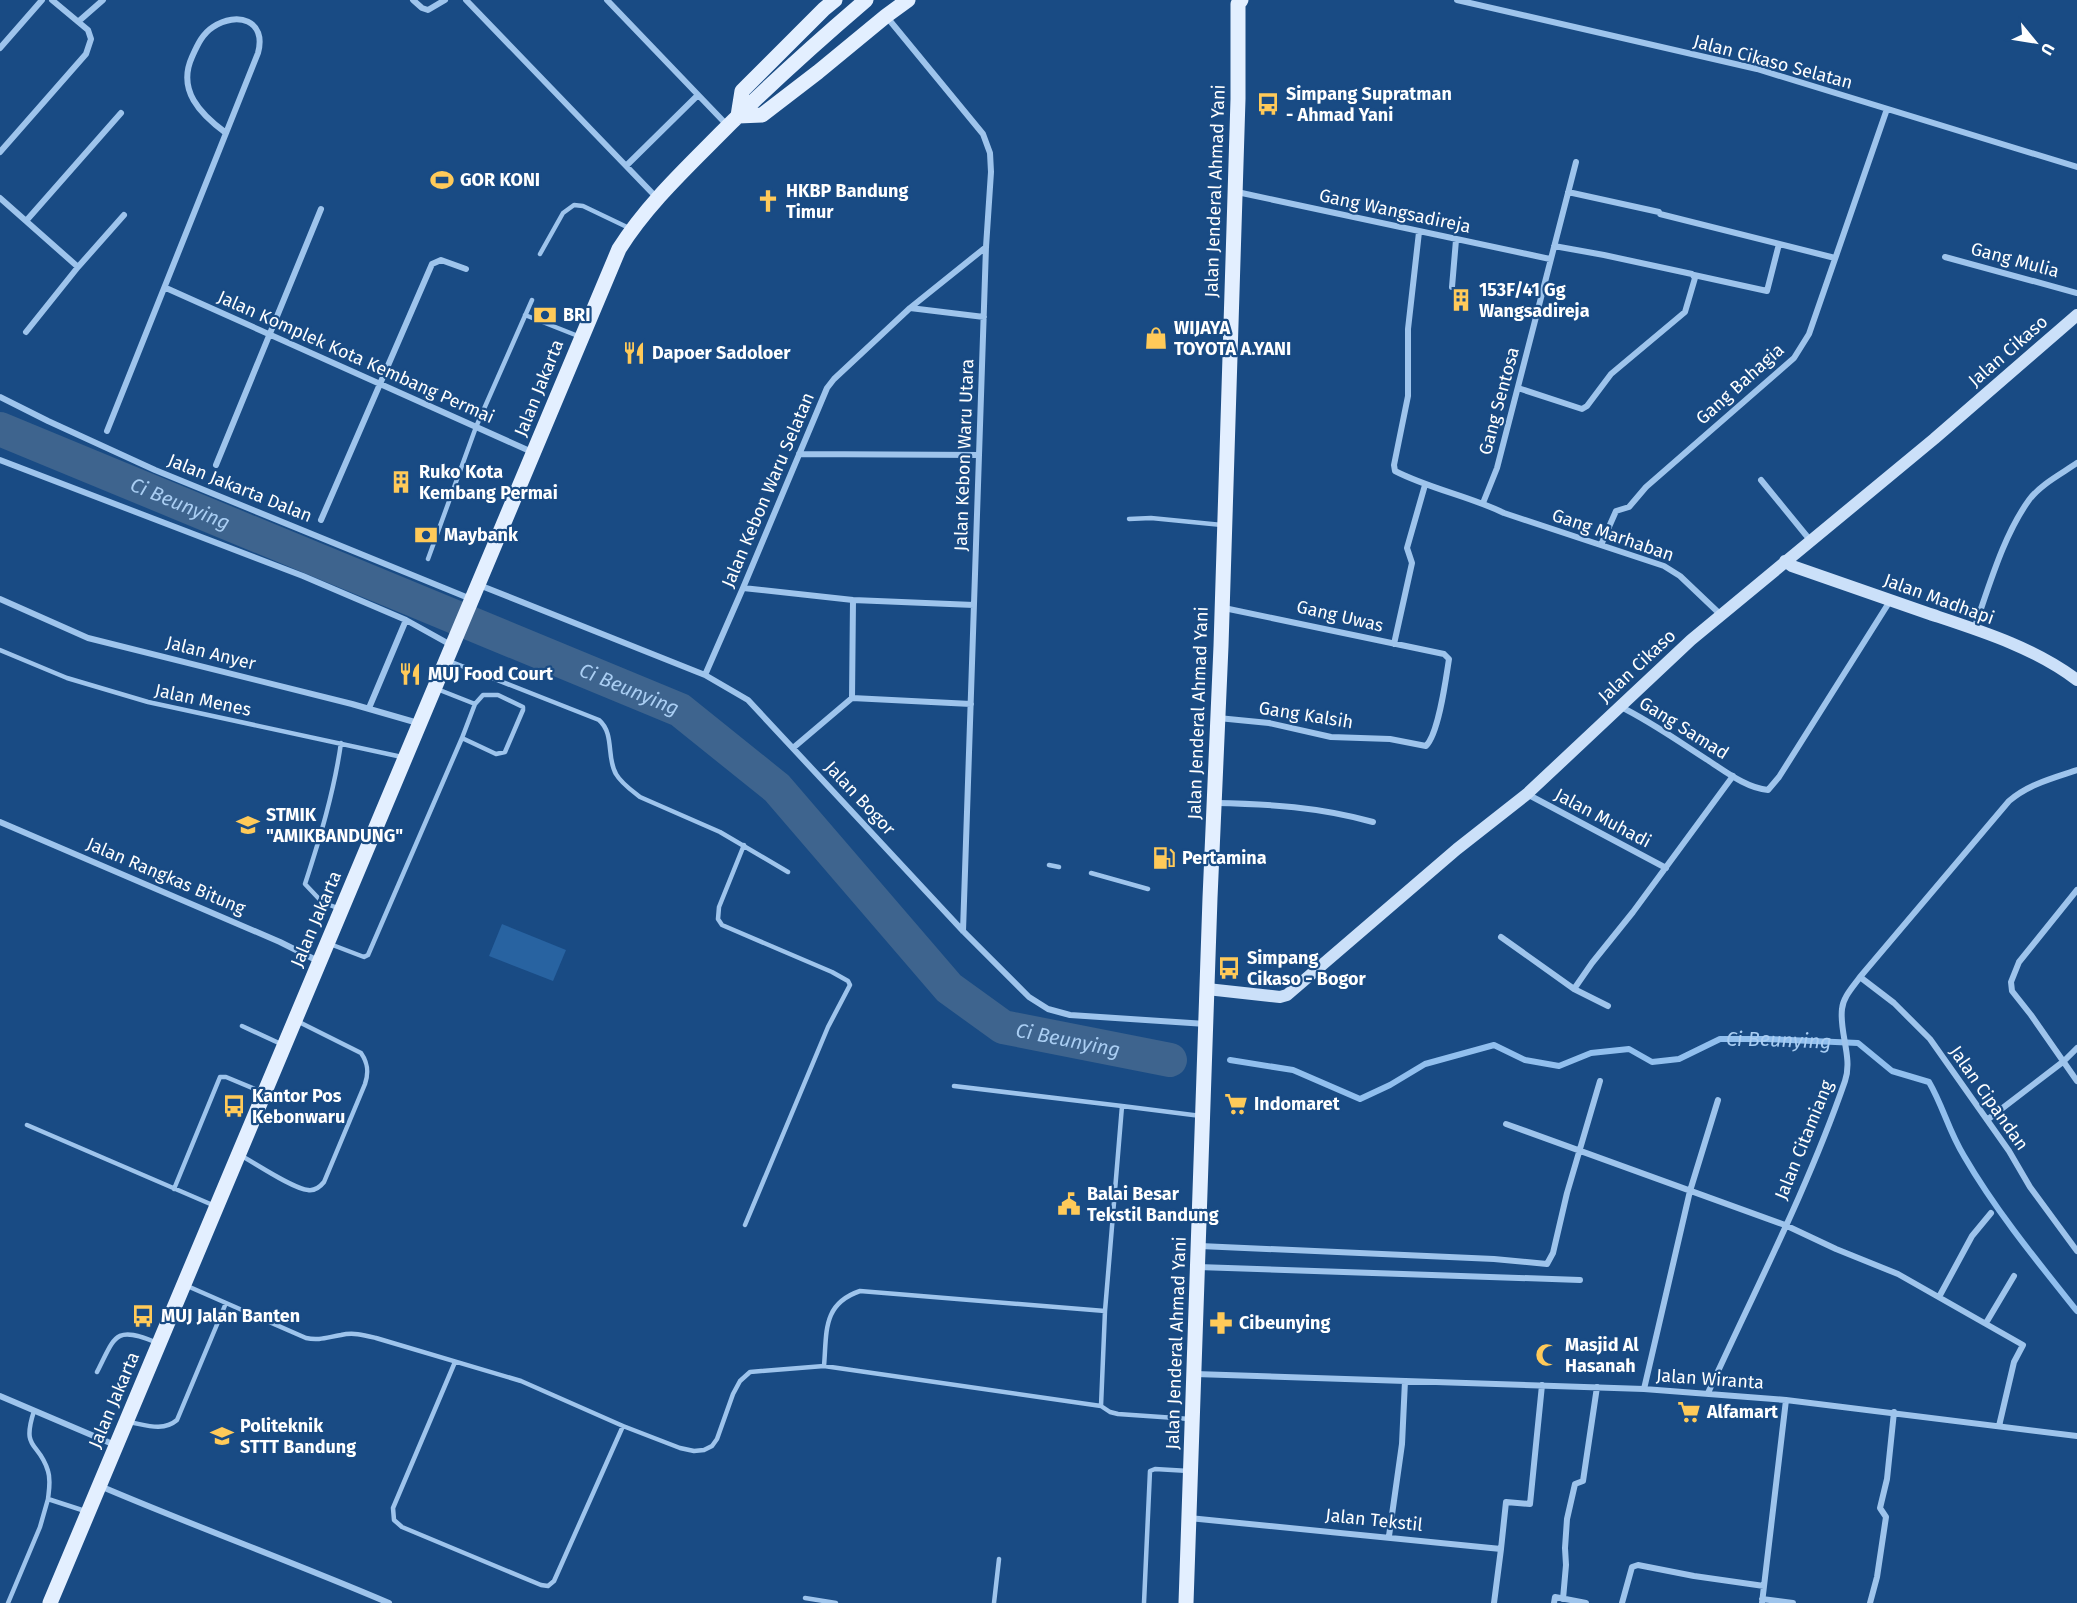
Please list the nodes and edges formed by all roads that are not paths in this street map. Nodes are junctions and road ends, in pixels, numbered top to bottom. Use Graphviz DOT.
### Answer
graph roads {
  1 [pos="42,0"];
  2 [pos="52,0"];
  3 [pos="103,0"];
  4 [pos="413,0"];
  5 [pos="445,0"];
  6 [pos="466,0"];
  7 [pos="607,0"];
  8 [pos="835,0"];
  9 [pos="866,0"];
  10 [pos="908,0"];
  11 [pos="1457,0"];
  12 [pos="1238,1"];
  13 [pos="886,16"];
  14 [pos="80,21"];
  15 [pos="0,48"];
  16 [pos="698,96"];
  17 [pos="1887,109"];
  18 [pos="121,113"];
  19 [pos="733,121"];
  20 [pos="226,132"];
  21 [pos="0,152"];
  22 [pos="1576,162"];
  23 [pos="627,165"];
  24 [pos="2077,167"];
  25 [pos="1234,192"];
  26 [pos="1568,192"];
  27 [pos="0,198"];
  28 [pos="657,198"];
  29 [pos="321,209"];
  30 [pos="124,215"];
  31 [pos="26,221"];
  32 [pos="631,229"];
  33 [pos="1419,232"];
  34 [pos="1456,240"];
  35 [pos="1779,244"];
  36 [pos="1554,246"];
  37 [pos="986,247"];
  38 [pos="540,254"];
  39 [pos="1945,257"];
  40 [pos="1835,258"];
  41 [pos="1551,259"];
  42 [pos="78,267"];
  43 [pos="466,269"];
  44 [pos="1694,275"];
  45 [pos="1452,287"];
  46 [pos="166,288"];
  47 [pos="2077,293"];
  48 [pos="532,300"];
  49 [pos="910,308"];
  50 [pos="525,315"];
  51 [pos="2077,315"];
  52 [pos="984,317"];
  53 [pos="26,332"];
  54 [pos="269,334"];
  55 [pos="580,337"];
  56 [pos="380,384"];
  57 [pos="1518,388"];
  58 [pos="0,397"];
  59 [pos="476,427"];
  60 [pos="107,431"];
  61 [pos="535,453"];
  62 [pos="799,454"];
  63 [pos="979,455"];
  64 [pos="0,460"];
  65 [pos="2077,463"];
  66 [pos="216,465"];
  67 [pos="1761,480"];
  68 [pos="1425,484"];
  69 [pos="1483,503"];
  70 [pos="1129,519"];
  71 [pos="321,520"];
  72 [pos="1224,525"];
  73 [pos="1810,540"];
  74 [pos="1601,545"];
  75 [pos="428,559"];
  76 [pos="1785,561"];
  77 [pos="744,588"];
  78 [pos="474,596"];
  79 [pos="0,599"];
  80 [pos="853,600"];
  81 [pos="1891,600"];
  82 [pos="974,605"];
  83 [pos="1222,607"];
  84 [pos="1721,615"];
  85 [pos="406,620"];
  86 [pos="1974,629"];
  87 [pos="1394,644"];
  88 [pos="451,649"];
  89 [pos="0,650"];
  90 [pos="705,675"];
  91 [pos="2077,680"];
  92 [pos="434,688"];
  93 [pos="852,698"];
  94 [pos="475,704"];
  95 [pos="971,704"];
  96 [pos="1619,706"];
  97 [pos="369,708"];
  98 [pos="1218,718"];
  99 [pos="419,723"];
  100 [pos="462,738"];
  101 [pos="341,744"];
  102 [pos="1426,746"];
  103 [pos="793,748"];
  104 [pos="405,757"];
  105 [pos="2077,770"];
  106 [pos="1733,776"];
  107 [pos="1527,794"];
  108 [pos="1214,803"];
  109 [pos="0,822"];
  110 [pos="1373,822"];
  111 [pos="744,844"];
  112 [pos="1048,865"];
  113 [pos="1059,867"];
  114 [pos="1666,868"];
  115 [pos="788,872"];
  116 [pos="1091,873"];
  117 [pos="1148,889"];
  118 [pos="2077,890"];
  119 [pos="341,909"];
  120 [pos="963,931"];
  121 [pos="1501,937"];
  122 [pos="327,943"];
  123 [pos="319,961"];
  124 [pos="1860,978"];
  125 [pos="1207,989"];
  126 [pos="1575,989"];
  127 [pos="1608,1006"];
  128 [pos="295,1019"];
  129 [pos="1206,1024"];
  130 [pos="242,1026"];
  131 [pos="284,1046"];
  132 [pos="2077,1048"];
  133 [pos="2064,1061"];
  134 [pos="1600,1081"];
  135 [pos="2077,1081"];
  136 [pos="954,1086"];
  137 [pos="264,1092"];
  138 [pos="1718,1100"];
  139 [pos="1122,1106"];
  140 [pos="1203,1116"];
  141 [pos="1987,1120"];
  142 [pos="1506,1124"];
  143 [pos="27,1125"];
  144 [pos="1580,1151"];
  145 [pos="238,1153"];
  146 [pos="174,1189"];
  147 [pos="1690,1191"];
  148 [pos="216,1207"];
  149 [pos="1990,1213"];
  150 [pos="745,1225"];
  151 [pos="1785,1225"];
  152 [pos="1198,1246"];
  153 [pos="2077,1251"];
  154 [pos="1198,1267"];
  155 [pos="2014,1276"];
  156 [pos="1580,1280"];
  157 [pos="184,1284"];
  158 [pos="1939,1297"];
  159 [pos="225,1302"];
  160 [pos="1106,1311"];
  161 [pos="1986,1323"];
  162 [pos="158,1343"];
  163 [pos="455,1362"];
  164 [pos="824,1366"];
  165 [pos="97,1372"];
  166 [pos="1195,1374"];
  167 [pos="1405,1381"];
  168 [pos="1542,1385"];
  169 [pos="1597,1387"];
  170 [pos="1644,1389"];
  171 [pos="1708,1393"];
  172 [pos="0,1396"];
  173 [pos="1786,1400"];
  174 [pos="1101,1406"];
  175 [pos="34,1411"];
  176 [pos="1894,1412"];
  177 [pos="1193,1419"];
  178 [pos="126,1422"];
  179 [pos="623,1426"];
  180 [pos="1999,1426"];
  181 [pos="2077,1436"];
  182 [pos="116,1446"];
  183 [pos="1192,1471"];
  184 [pos="99,1486"];
  185 [pos="48,1499"];
  186 [pos="88,1512"];
  187 [pos="1189,1518"];
  188 [pos="1389,1536"];
  189 [pos="1501,1549"];
  190 [pos="999,1559"];
  191 [pos="1764,1586"];
  192 [pos="805,1598"];
  193 [pos="1563,1599"];
  194 [pos="1762,1601"];
  195 [pos="8,1603"];
  196 [pos="50,1603"];
  197 [pos="389,1603"];
  198 [pos="836,1603"];
  199 [pos="994,1603"];
  200 [pos="1144,1603"];
  201 [pos="1186,1603"];
  202 [pos="1494,1603"];
  203 [pos="1554,1603"];
  204 [pos="1586,1603"];
  205 [pos="1622,1603"];
  206 [pos="1793,1603"];
  207 [pos="1870,1603"];
  1 -- 15 [label="street"];
  2 -- 14 [label="street"];
  3 -- 14 [label="street"];
  4 -- 5 [label="street"];
  6 -- 23 [label="street"];
  7 -- 16 [label="street"];
  8 -- 19 [label="main road, Jalan Jakarta"];
  9 -- 19 [label="main road, Jalan Jakarta"];
  10 -- 13 [label="main road"];
  11 -- 17 [label="street, Jalan Cikaso Selatan"];
  12 -- 25 [label="main road, Jalan Jenderal Ahmad Yani"];
  13 -- 19 [label="main road"];
  13 -- 37 [label="street, Jalan Kebon Waru Utara"];
  14 -- 21 [label="street"];
  16 -- 19 [label="street"];
  16 -- 23 [label="street"];
  17 -- 24 [label="street, Jalan Cikaso Selatan"];
  17 -- 40 [label="street, Gang Bahagia"];
  18 -- 31 [label="street"];
  19 -- 28 [label="main road, Jalan Jakarta"];
  20 -- 20 [label="street"];
  20 -- 46 [label="street"];
  22 -- 26 [label="street, Gang Sentosa"];
  23 -- 28 [label="street"];
  25 -- 33 [label="street, Gang Wangsadireja"];
  25 -- 72 [label="main road, Jalan Jenderal Ahmad Yani"];
  26 -- 35 [label="street"];
  26 -- 36 [label="street, Gang Sentosa"];
  27 -- 31 [label="street"];
  28 -- 32 [label="main road, Jalan Jakarta"];
  29 -- 54 [label="street"];
  30 -- 42 [label="street"];
  31 -- 42 [label="street"];
  32 -- 38 [label="lane"];
  32 -- 55 [label="main road, Jalan Jakarta"];
  33 -- 34 [label="street, Gang Wangsadireja"];
  33 -- 68 [label="street"];
  34 -- 41 [label="street, Gang Wangsadireja"];
  34 -- 45 [label="street"];
  35 -- 40 [label="street"];
  35 -- 44 [label="street"];
  36 -- 41 [label="street, Gang Sentosa"];
  36 -- 44 [label="street"];
  37 -- 49 [label="street, Jalan Kebon Waru Selatan"];
  37 -- 52 [label="street, Jalan Kebon Waru Utara"];
  39 -- 47 [label="street, Gang Mulia"];
  40 -- 74 [label="street, Gang Bahagia"];
  41 -- 57 [label="street, Gang Sentosa"];
  42 -- 53 [label="street"];
  43 -- 56 [label="street"];
  44 -- 57 [label="street"];
  46 -- 54 [label="street, Jalan Komplek Kota Kembang Permai"];
  46 -- 60 [label="street"];
  48 -- 50 [label="lane"];
  49 -- 52 [label="street"];
  49 -- 62 [label="street, Jalan Kebon Waru Selatan"];
  50 -- 55 [label="lane"];
  50 -- 59 [label="lane"];
  51 -- 73 [label="street, Jalan Cikaso"];
  52 -- 63 [label="street, Jalan Kebon Waru Utara"];
  54 -- 56 [label="street, Jalan Komplek Kota Kembang Permai"];
  54 -- 66 [label="street"];
  55 -- 61 [label="main road, Jalan Jakarta"];
  56 -- 59 [label="street, Jalan Komplek Kota Kembang Permai"];
  56 -- 71 [label="street"];
  57 -- 69 [label="street, Gang Sentosa"];
  58 -- 78 [label="street, Jalan Jakarta Dalan"];
  59 -- 61 [label="street, Jalan Komplek Kota Kembang Permai"];
  59 -- 75 [label="lane"];
  61 -- 78 [label="main road, Jalan Jakarta"];
  62 -- 63 [label="street"];
  62 -- 77 [label="street, Jalan Kebon Waru Selatan"];
  63 -- 82 [label="street, Jalan Kebon Waru Utara"];
  64 -- 85 [label="street"];
  65 -- 86 [label="street"];
  67 -- 73 [label="street"];
  68 -- 69 [label="street"];
  68 -- 87 [label="street"];
  69 -- 74 [label="street, Gang Marhaban"];
  70 -- 72 [label="lane"];
  72 -- 83 [label="main road, Jalan Jenderal Ahmad Yani"];
  73 -- 76 [label="street, Jalan Cikaso"];
  74 -- 84 [label="street, Gang Marhaban"];
  76 -- 81 [label="street, Jalan Madhapi"];
  76 -- 84 [label="street, Jalan Cikaso"];
  77 -- 80 [label="street"];
  77 -- 90 [label="street, Jalan Kebon Waru Selatan"];
  78 -- 88 [label="main road, Jalan Jakarta"];
  78 -- 90 [label="street, Jalan Bogor"];
  79 -- 97 [label="street, Jalan Anyer"];
  80 -- 82 [label="street"];
  80 -- 93 [label="street"];
  81 -- 86 [label="street, Jalan Madhapi"];
  81 -- 106 [label="street, Gang Samad"];
  82 -- 95 [label="street, Jalan Kebon Waru Utara"];
  83 -- 87 [label="street, Gang Uwas"];
  83 -- 98 [label="main road, Jalan Jenderal Ahmad Yani"];
  84 -- 96 [label="street, Jalan Cikaso"];
  85 -- 88 [label="street"];
  85 -- 97 [label="street"];
  86 -- 91 [label="street, Jalan Madhapi"];
  87 -- 102 [label="street, Gang Uwas"];
  88 -- 92 [label="main road, Jalan Jakarta"];
  88 -- 111 [label="lane"];
  89 -- 101 [label="lane, Jalan Menes"];
  90 -- 103 [label="street, Jalan Bogor"];
  92 -- 94 [label="lane"];
  92 -- 99 [label="main road, Jalan Jakarta"];
  93 -- 95 [label="street"];
  93 -- 103 [label="street"];
  94 -- 100 [label="lane"];
  94 -- 100 [label="lane"];
  95 -- 120 [label="street, Jalan Kebon Waru Utara"];
  96 -- 106 [label="street, Gang Samad"];
  96 -- 107 [label="street, Jalan Cikaso"];
  97 -- 99 [label="street, Jalan Anyer"];
  98 -- 102 [label="street, Gang Kalsih"];
  98 -- 108 [label="main road, Jalan Jenderal Ahmad Yani"];
  99 -- 104 [label="main road, Jalan Jakarta"];
  100 -- 122 [label="lane"];
  101 -- 104 [label="lane, Jalan Menes"];
  101 -- 119 [label="lane"];
  103 -- 120 [label="street, Jalan Bogor"];
  104 -- 119 [label="main road, Jalan Jakarta"];
  105 -- 124 [label="street, Jalan Citamiang"];
  106 -- 114 [label="street"];
  107 -- 114 [label="street, Jalan Muhadi"];
  107 -- 125 [label="street, Jalan Cikaso"];
  108 -- 110 [label="street"];
  108 -- 125 [label="main road, Jalan Jenderal Ahmad Yani"];
  109 -- 123 [label="street, Jalan Rangkas Bitung"];
  111 -- 115 [label="lane"];
  111 -- 150 [label="lane"];
  112 -- 113 [label="lane"];
  114 -- 126 [label="street"];
  116 -- 117 [label="lane"];
  118 -- 133 [label="street"];
  119 -- 122 [label="main road, Jalan Jakarta"];
  120 -- 129 [label="street, Jalan Bogor"];
  121 -- 126 [label="street"];
  122 -- 123 [label="main road, Jalan Jakarta"];
  123 -- 128 [label="main road, Jalan Jakarta"];
  124 -- 141 [label="street, Jalan Cipandan"];
  124 -- 151 [label="street, Jalan Citamiang"];
  125 -- 129 [label="main road, Jalan Jenderal Ahmad Yani"];
  126 -- 127 [label="street"];
  128 -- 131 [label="main road, Jalan Jakarta"];
  128 -- 145 [label="lane"];
  129 -- 140 [label="main road, Jalan Jenderal Ahmad Yani"];
  130 -- 131 [label="lane"];
  131 -- 137 [label="main road, Jalan Jakarta"];
  132 -- 133 [label="street"];
  133 -- 135 [label="street"];
  133 -- 141 [label="street"];
  134 -- 144 [label="street"];
  136 -- 139 [label="lane"];
  137 -- 145 [label="main road, Jalan Jakarta"];
  137 -- 146 [label="lane"];
  138 -- 147 [label="street"];
  139 -- 140 [label="lane"];
  139 -- 160 [label="lane"];
  140 -- 152 [label="main road, Jalan Jenderal Ahmad Yani"];
  141 -- 153 [label="street, Jalan Cipandan"];
  142 -- 144 [label="street"];
  143 -- 146 [label="lane"];
  144 -- 147 [label="street"];
  144 -- 152 [label="street"];
  145 -- 148 [label="main road, Jalan Jakarta"];
  146 -- 148 [label="lane"];
  147 -- 151 [label="street"];
  147 -- 170 [label="street"];
  148 -- 157 [label="main road, Jalan Jakarta"];
  149 -- 158 [label="street"];
  151 -- 158 [label="street"];
  151 -- 171 [label="street, Jalan Citamiang"];
  152 -- 154 [label="main road, Jalan Jenderal Ahmad Yani"];
  154 -- 156 [label="street"];
  154 -- 166 [label="main road, Jalan Jenderal Ahmad Yani"];
  155 -- 161 [label="street"];
  157 -- 159 [label="lane"];
  157 -- 162 [label="main road, Jalan Jakarta"];
  158 -- 161 [label="street"];
  159 -- 163 [label="lane"];
  159 -- 178 [label="lane"];
  160 -- 164 [label="lane"];
  160 -- 174 [label="lane"];
  161 -- 180 [label="street"];
  162 -- 165 [label="lane"];
  162 -- 178 [label="main road, Jalan Jakarta"];
  163 -- 179 [label="lane"];
  163 -- 179 [label="lane"];
  164 -- 174 [label="lane"];
  164 -- 179 [label="lane"];
  166 -- 167 [label="street, Jalan Wiranta"];
  166 -- 177 [label="main road, Jalan Jenderal Ahmad Yani"];
  167 -- 168 [label="street, Jalan Wiranta"];
  167 -- 188 [label="street"];
  168 -- 169 [label="street, Jalan Wiranta"];
  168 -- 189 [label="street"];
  169 -- 170 [label="street, Jalan Wiranta"];
  169 -- 193 [label="street"];
  170 -- 171 [label="street, Jalan Wiranta"];
  171 -- 173 [label="street, Jalan Wiranta"];
  172 -- 175 [label="street"];
  173 -- 176 [label="street, Jalan Wiranta"];
  173 -- 191 [label="street"];
  174 -- 177 [label="lane"];
  175 -- 182 [label="street"];
  175 -- 185 [label="lane"];
  176 -- 180 [label="street, Jalan Wiranta"];
  176 -- 207 [label="street"];
  177 -- 183 [label="main road, Jalan Jenderal Ahmad Yani"];
  178 -- 182 [label="main road, Jalan Jakarta"];
  180 -- 181 [label="street, Jalan Wiranta"];
  182 -- 184 [label="main road, Jalan Jakarta"];
  183 -- 187 [label="main road, Jalan Jenderal Ahmad Yani"];
  183 -- 200 [label="lane"];
  184 -- 186 [label="main road, Jalan Jakarta"];
  184 -- 197 [label="street"];
  185 -- 186 [label="lane"];
  185 -- 195 [label="lane"];
  186 -- 196 [label="main road, Jalan Jakarta"];
  187 -- 188 [label="street, Jalan Tekstil"];
  187 -- 201 [label="main road, Jalan Jenderal Ahmad Yani"];
  188 -- 189 [label="street, Jalan Tekstil"];
  189 -- 202 [label="street"];
  190 -- 199 [label="lane"];
  191 -- 194 [label="street"];
  191 -- 205 [label="street"];
  192 -- 198 [label="lane"];
  193 -- 203 [label="street"];
  193 -- 204 [label="street"];
  194 -- 206 [label="street"];
}
